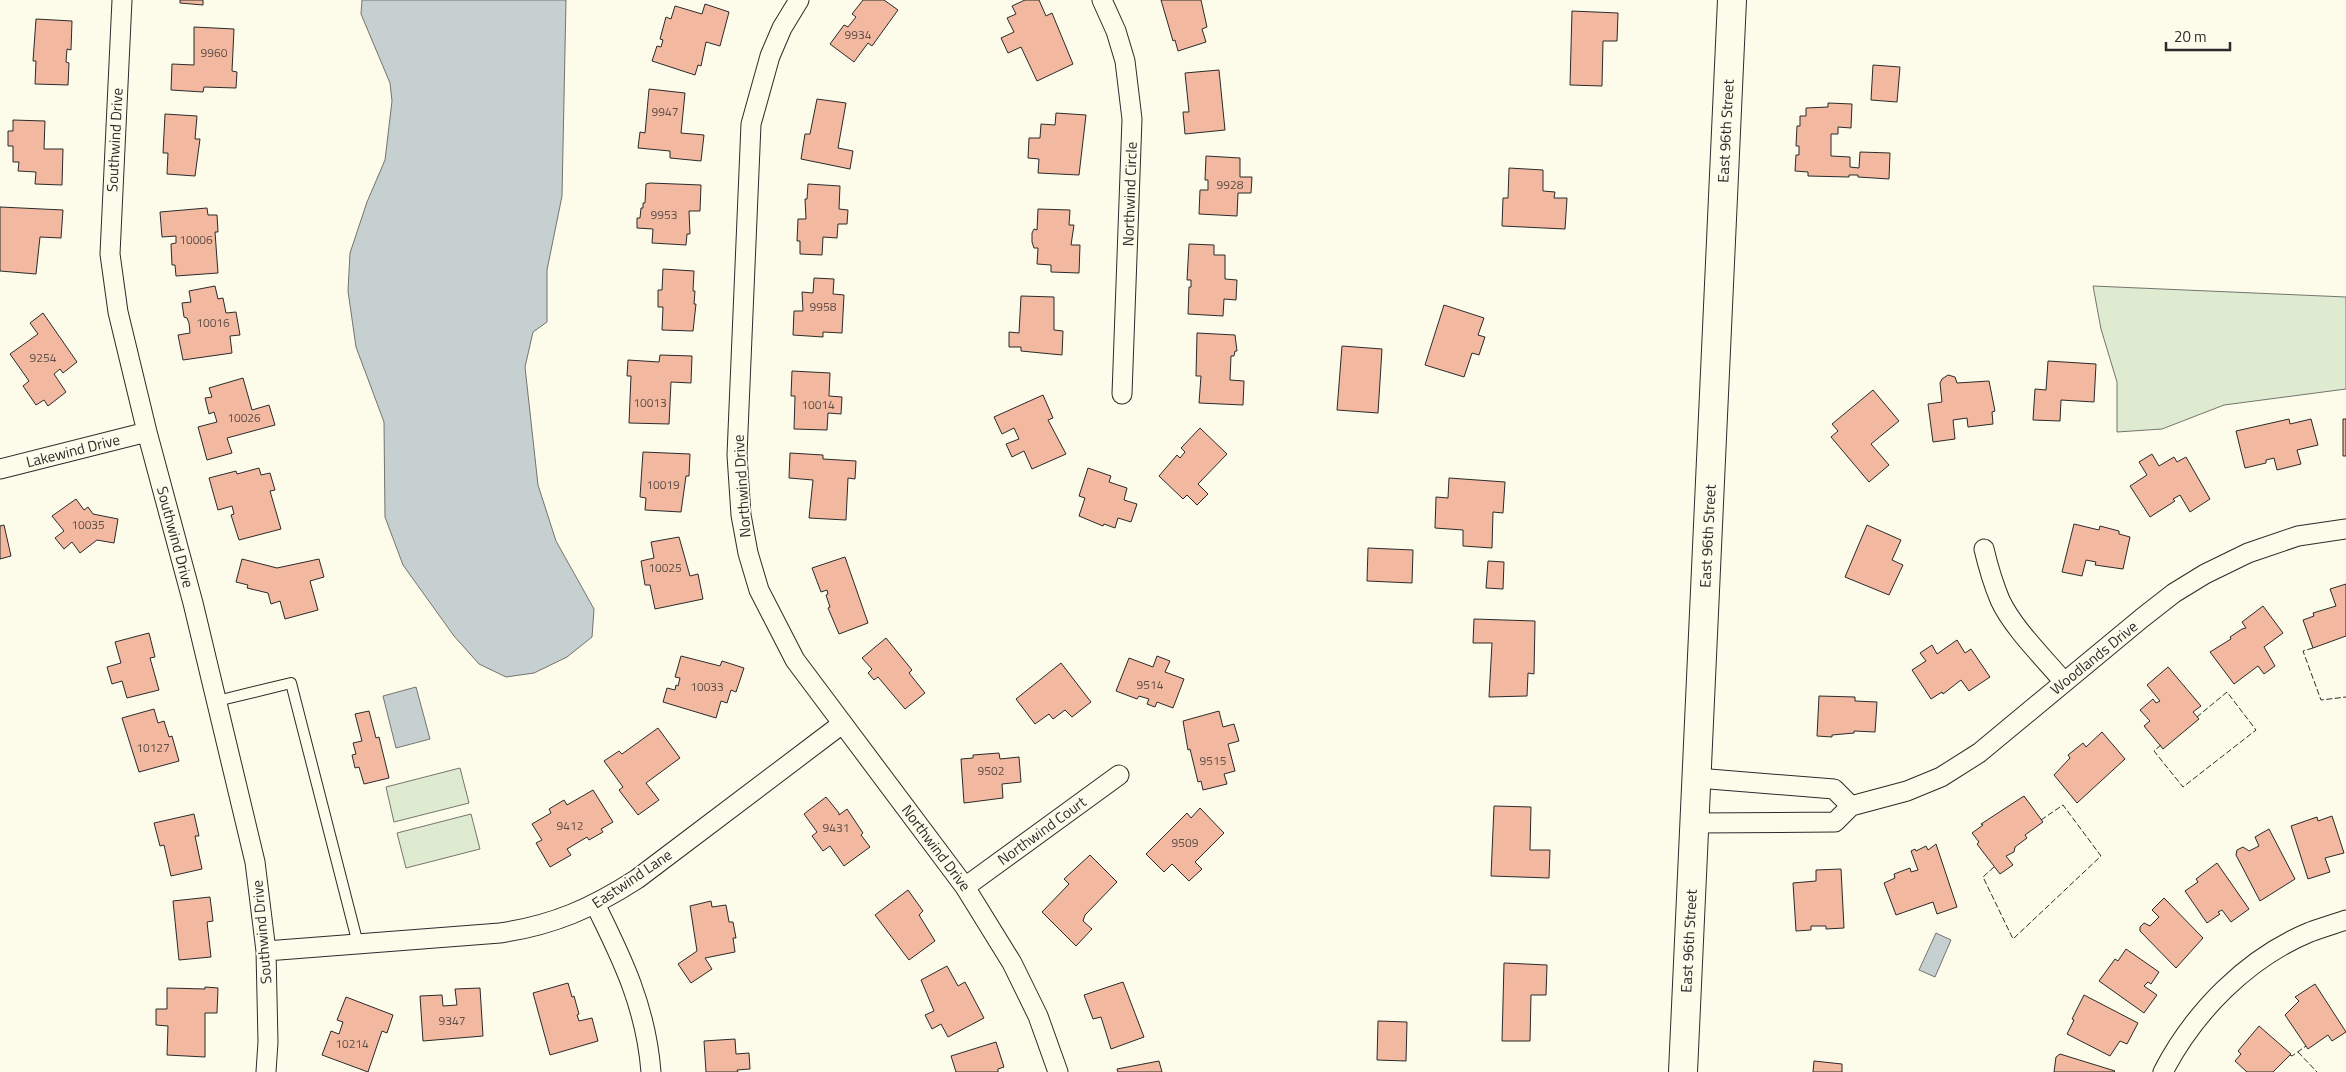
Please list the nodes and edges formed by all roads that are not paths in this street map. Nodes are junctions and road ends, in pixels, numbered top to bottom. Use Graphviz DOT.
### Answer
graph roads {
  1 [pos="122,0"];
  2 [pos="799,0"];
  3 [pos="1102,0"];
  4 [pos="1732,0"];
  5 [pos="1122,394"];
  6 [pos="147,432"];
  7 [pos="0,469"];
  8 [pos="2346,528"];
  9 [pos="1984,549"];
  10 [pos="2064,682"];
  11 [pos="217,701"];
  12 [pos="842,724"];
  13 [pos="1119,774"];
  14 [pos="1696,778"];
  15 [pos="1851,806"];
  16 [pos="1694,823"];
  17 [pos="965,887"];
  18 [pos="595,904"];
  19 [pos="2346,920"];
  20 [pos="358,944"];
  21 [pos="266,951"];
  22 [pos="266,1072"];
  23 [pos="650,1072"];
  24 [pos="1058,1072"];
  25 [pos="1684,1072"];
  26 [pos="2163,1072"];
  1 -- 6 [label="street, Southwind Drive"];
  2 -- 12 [label="street, Northwind Drive"];
  3 -- 5 [label="street, Northwind Circle"];
  4 -- 14 [label="main road, East 96th Street"];
  6 -- 7 [label="street, Lakewind Drive"];
  6 -- 11 [label="street, Southwind Drive"];
  8 -- 10 [label="street, Woodlands Drive"];
  9 -- 10 [label="street"];
  10 -- 15 [label="street, Woodlands Drive"];
  11 -- 20 [label="lane"];
  11 -- 21 [label="street, Southwind Drive"];
  12 -- 17 [label="street, Northwind Drive"];
  12 -- 18 [label="street, Eastwind Lane"];
  13 -- 17 [label="street, Northwind Court"];
  14 -- 15 [label="street"];
  14 -- 16 [label="main road, East 96th Street"];
  15 -- 16 [label="street, Woodlands Drive"];
  16 -- 25 [label="main road, East 96th Street"];
  17 -- 24 [label="street, Northwind Drive"];
  18 -- 20 [label="street, Eastwind Lane"];
  18 -- 23 [label="street"];
  19 -- 26 [label="street"];
  20 -- 21 [label="street, Eastwind Lane"];
  21 -- 22 [label="street, Southwind Drive"];
}
